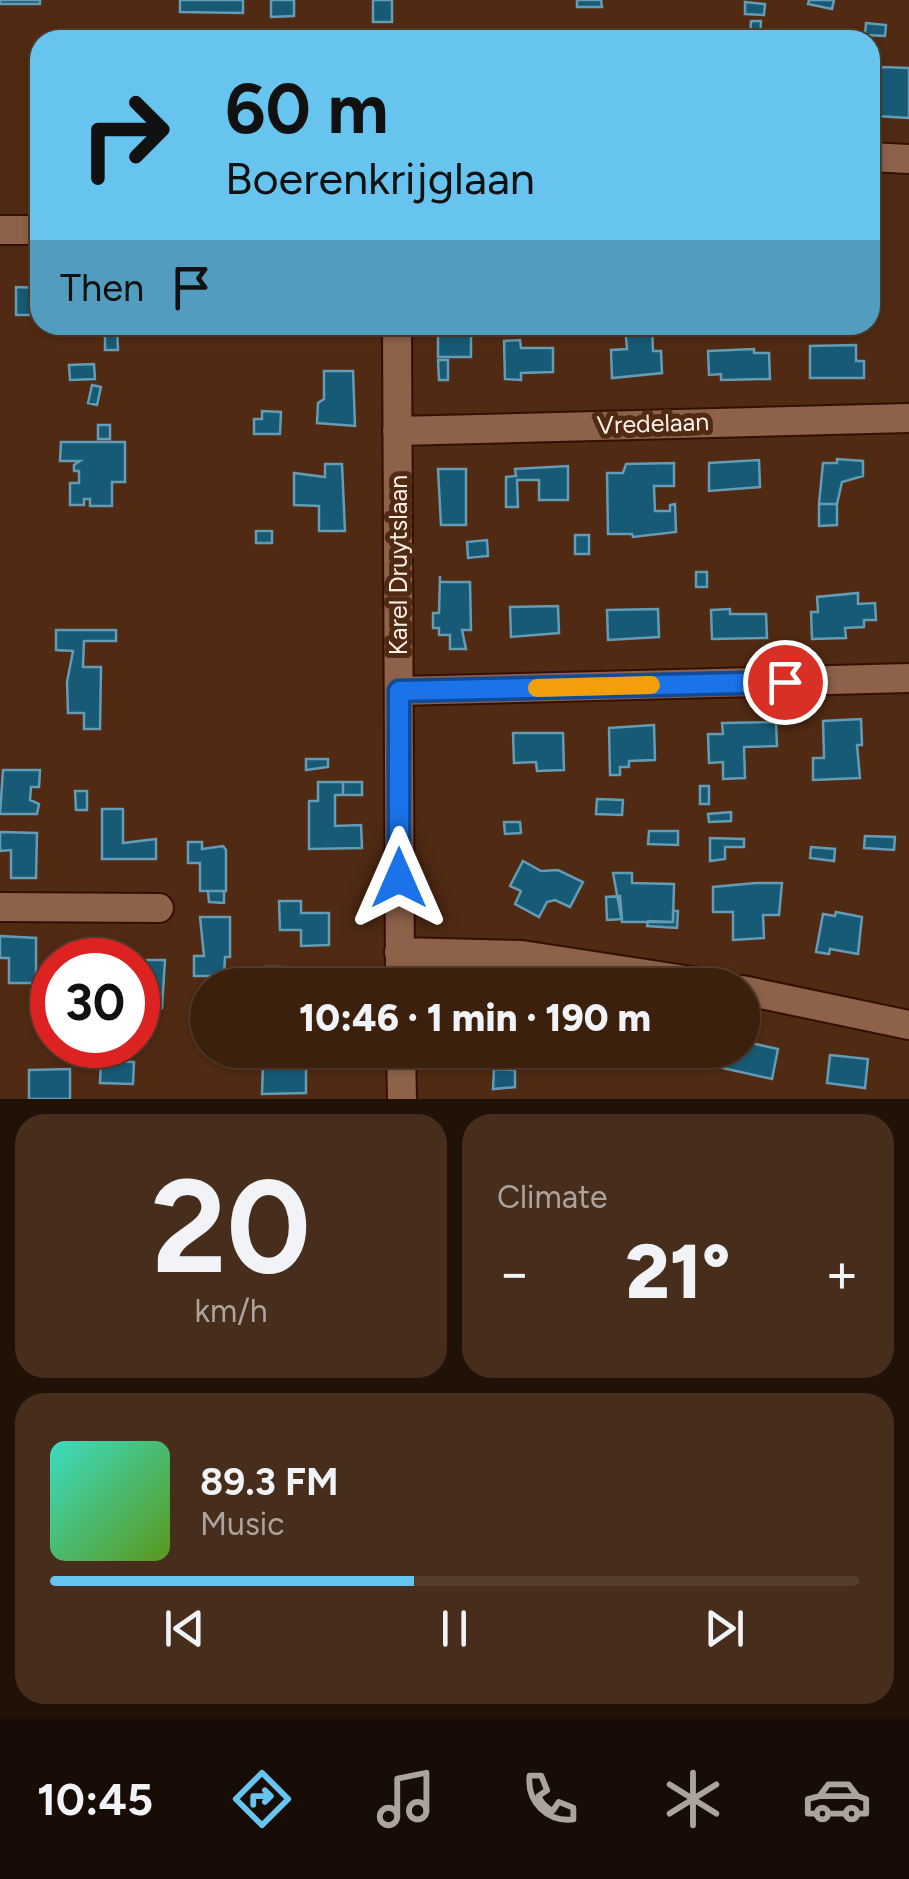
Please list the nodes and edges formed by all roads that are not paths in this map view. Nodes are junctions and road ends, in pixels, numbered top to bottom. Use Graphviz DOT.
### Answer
graph roads {
  1 [pos="880,158"];
  2 [pos="909,159"];
  3 [pos="0,230"];
  4 [pos="30,230"];
  5 [pos="397,335"];
  6 [pos="909,418"];
  7 [pos="397,431"];
  8 [pos="909,678"];
  9 [pos="399,691"];
  10 [pos="0,907"];
  11 [pos="160,908"];
  12 [pos="399,952"];
  13 [pos="399,968"];
  14 [pos="607,968"];
  15 [pos="760,994"];
  16 [pos="909,1024"];
  17 [pos="401,1068"];
  18 [pos="402,1099"];
  1 -- 2 [label="street"];
  3 -- 4 [label="street"];
  5 -- 7 [label="street, Karel Druytslaan"];
  6 -- 7 [label="street, Vredelaan"];
  7 -- 9 [label="street, Karel Druytslaan"];
  8 -- 9 [label="street"];
  9 -- 12 [label="street, Karel Druytslaan"];
  10 -- 11 [label="street"];
  12 -- 13 [label="street, Karel Druytslaan"];
  12 -- 14 [label="street"];
  15 -- 16 [label="street"];
  17 -- 18 [label="street"];
}
